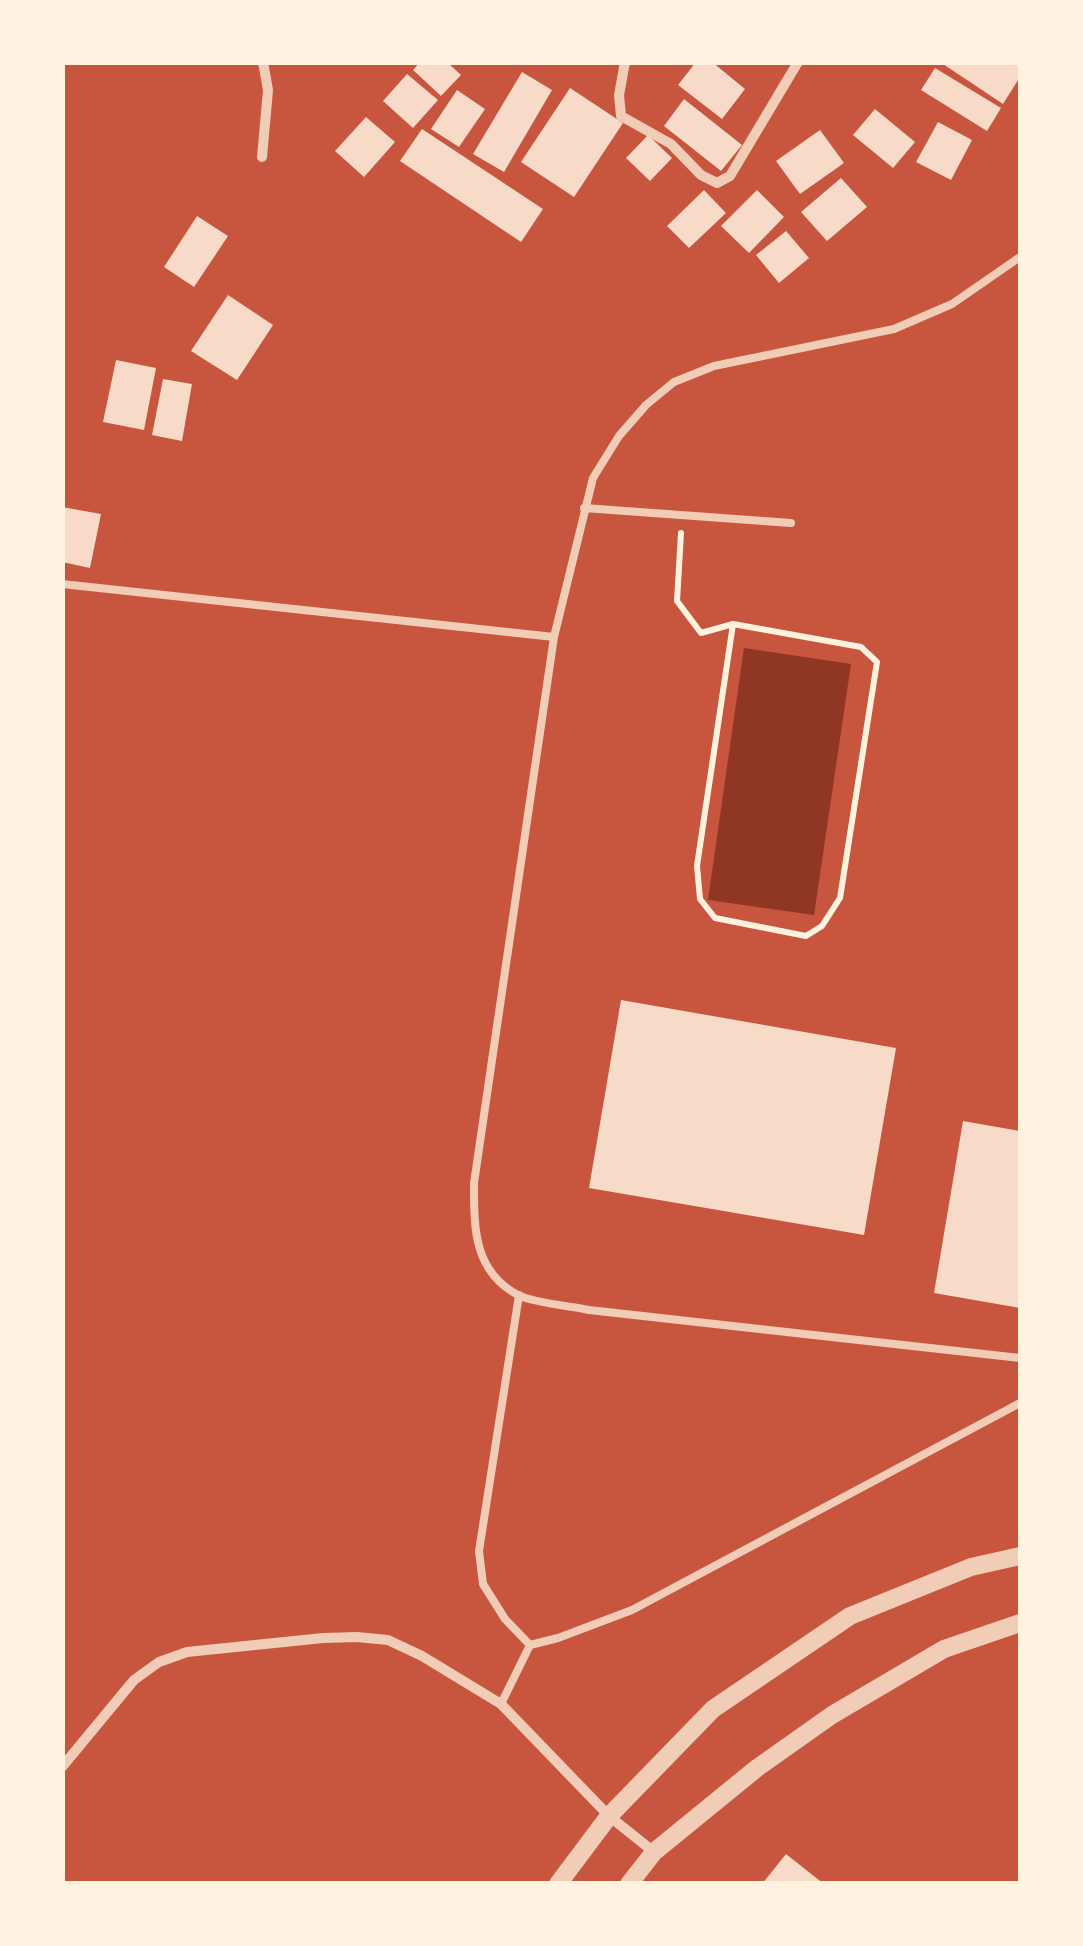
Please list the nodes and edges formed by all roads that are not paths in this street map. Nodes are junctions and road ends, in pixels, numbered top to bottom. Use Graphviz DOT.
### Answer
graph roads {
  1 [pos="263,62"];
  2 [pos="625,62"];
  3 [pos="798,62"];
  4 [pos="262,157"];
  5 [pos="1020,256"];
  6 [pos="584,508"];
  7 [pos="791,523"];
  8 [pos="62,584"];
  9 [pos="554,637"];
  10 [pos="519,1295"];
  11 [pos="1020,1358"];
  12 [pos="1020,1403"];
  13 [pos="1020,1556"];
  14 [pos="1020,1624"];
  15 [pos="530,1645"];
  16 [pos="502,1704"];
  17 [pos="62,1767"];
  18 [pos="609,1816"];
  19 [pos="654,1852"];
  20 [pos="558,1884"];
  21 [pos="628,1884"];
  1 -- 4 [label="street"];
  2 -- 3 [label="street"];
  5 -- 6 [label="lane"];
  6 -- 7 [label="lane"];
  6 -- 9 [label="lane"];
  8 -- 9 [label="lane"];
  9 -- 10 [label="lane"];
  10 -- 11 [label="lane"];
  10 -- 15 [label="lane"];
  12 -- 15 [label="lane"];
  13 -- 18 [label="street"];
  14 -- 19 [label="street"];
  15 -- 16 [label="lane"];
  16 -- 17 [label="street"];
  16 -- 18 [label="street"];
  18 -- 19 [label="street"];
  18 -- 20 [label="street"];
  19 -- 21 [label="street"];
}
